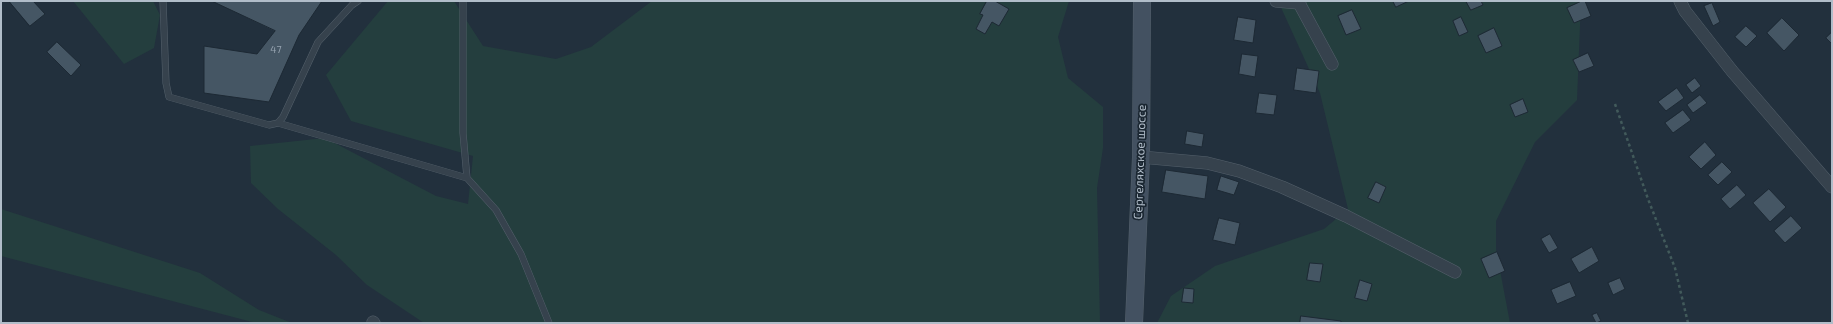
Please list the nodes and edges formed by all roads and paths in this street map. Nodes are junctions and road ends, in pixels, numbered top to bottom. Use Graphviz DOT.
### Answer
graph roads {
  1 [pos="163,1"];
  2 [pos="358,1"];
  3 [pos="463,1"];
  4 [pos="1142,1"];
  5 [pos="1276,1"];
  6 [pos="1680,1"];
  7 [pos="1299,2"];
  8 [pos="1332,64"];
  9 [pos="1615,104"];
  10 [pos="278,123"];
  11 [pos="1142,157"];
  12 [pos="468,178"];
  13 [pos="1832,187"];
  14 [pos="1454,272"];
  15 [pos="549,323"];
  16 [pos="1134,323"];
  17 [pos="1688,323"];
  1 -- 10 [label="lane"];
  2 -- 10 [label="lane"];
  3 -- 12 [label="lane"];
  4 -- 11 [label="main road, Сергеляхское шоссе"];
  5 -- 7 [label="street"];
  6 -- 13 [label="street"];
  7 -- 8 [label="street"];
  9 -- 17 [label="path"];
  10 -- 12 [label="lane"];
  11 -- 14 [label="street"];
  11 -- 16 [label="main road, Сергеляхское шоссе"];
  12 -- 15 [label="lane"];
}
